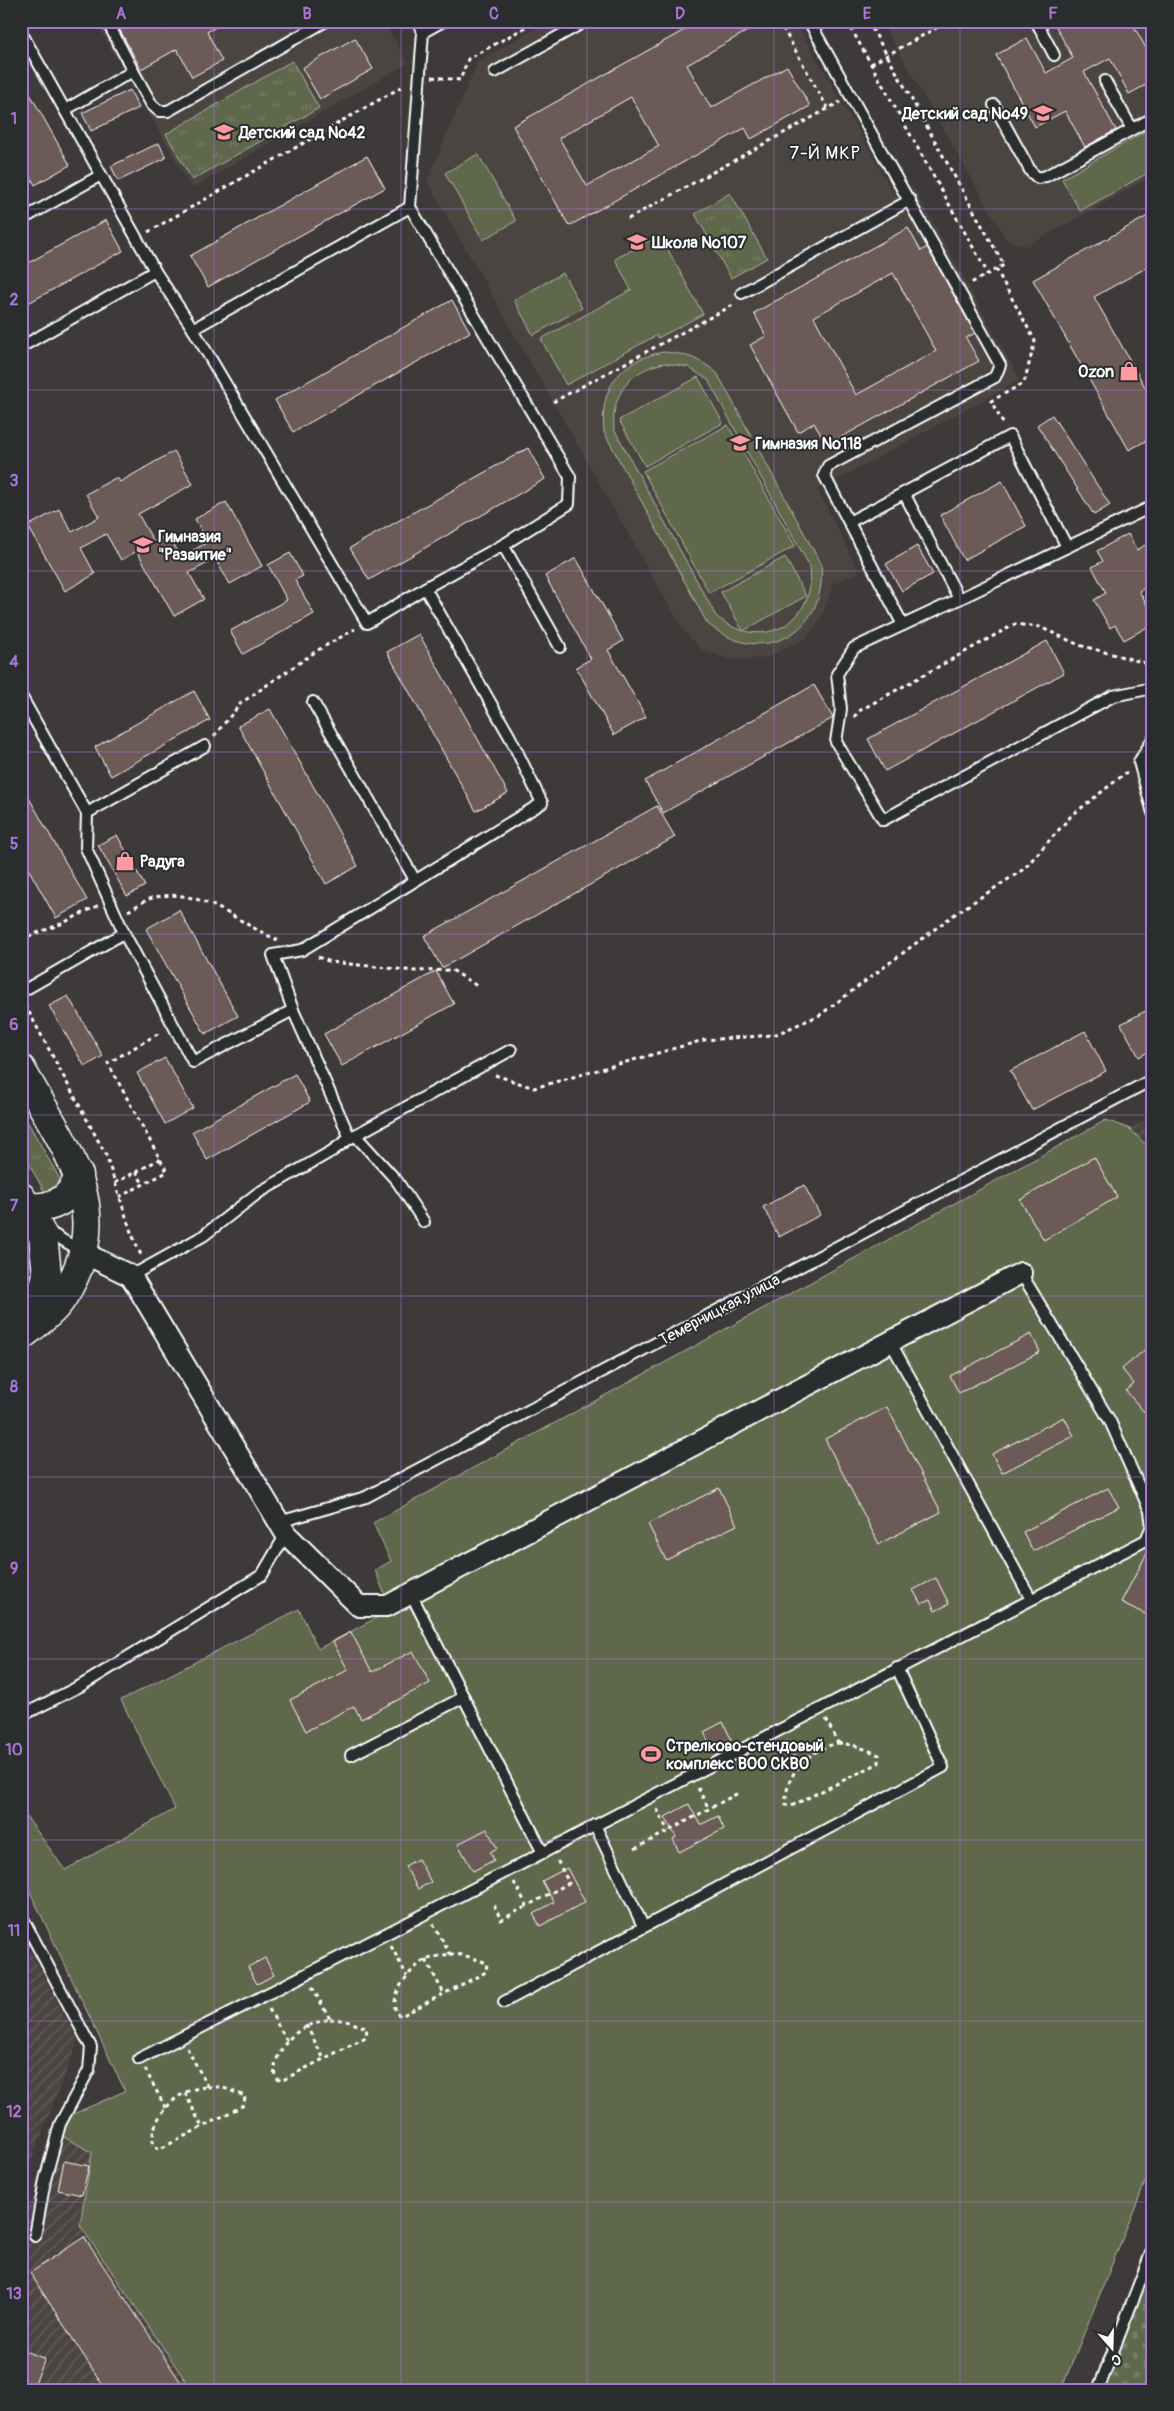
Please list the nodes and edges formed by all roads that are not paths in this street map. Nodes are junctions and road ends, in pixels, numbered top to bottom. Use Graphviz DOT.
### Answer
graph roads {
  1 [pos="107,21"];
  2 [pos="326,21"];
  3 [pos="417,21"];
  4 [pos="442,21"];
  5 [pos="586,21"];
  6 [pos="809,21"];
  7 [pos="1036,21"];
  8 [pos="21,32"];
  9 [pos="423,32"];
  10 [pos="1054,55"];
  11 [pos="133,71"];
  12 [pos="495,72"];
  13 [pos="1105,81"];
  14 [pos="994,105"];
  15 [pos="64,110"];
  16 [pos="1153,118"];
  17 [pos="1132,129"];
  18 [pos="101,175"];
  19 [pos="910,200"];
  20 [pos="410,207"];
  21 [pos="21,220"];
  22 [pos="155,270"];
  23 [pos="742,293"];
  24 [pos="193,329"];
  25 [pos="21,347"];
  26 [pos="904,493"];
  27 [pos="1153,506"];
  28 [pos="849,522"];
  29 [pos="503,545"];
  30 [pos="1067,547"];
  31 [pos="425,588"];
  32 [pos="960,600"];
  33 [pos="903,625"];
  34 [pos="560,647"];
  35 [pos="1153,688"];
  36 [pos="21,696"];
  37 [pos="313,702"];
  38 [pos="1153,739"];
  39 [pos="205,746"];
  40 [pos="87,813"];
  41 [pos="1153,813"];
  42 [pos="415,880"];
  43 [pos="124,933"];
  44 [pos="21,992"];
  45 [pos="293,1010"];
  46 [pos="511,1050"];
  47 [pos="21,1069"];
  48 [pos="1153,1079"];
  49 [pos="352,1136"];
  50 [pos="79,1175"];
  51 [pos="28,1209"];
  52 [pos="424,1222"];
  53 [pos="84,1253"];
  54 [pos="139,1271"];
  55 [pos="1021,1273"];
  56 [pos="28,1330"];
  57 [pos="890,1341"];
  58 [pos="282,1528"];
  59 [pos="412,1594"];
  60 [pos="1031,1599"];
  61 [pos="897,1668"];
  62 [pos="464,1697"];
  63 [pos="21,1716"];
  64 [pos="351,1755"];
  65 [pos="595,1825"];
  66 [pos="546,1851"];
  67 [pos="21,1915"];
  68 [pos="643,1926"];
  69 [pos="504,2002"];
  70 [pos="139,2059"];
  71 [pos="35,2236"];
  72 [pos="1153,2248"];
  73 [pos="1098,2390"];
  1 -- 11 [label="lane"];
  2 -- 11 [label="lane"];
  3 -- 9 [label="lane"];
  4 -- 9 [label="lane"];
  5 -- 12 [label="lane"];
  6 -- 19 [label="lane"];
  7 -- 10 [label="lane"];
  8 -- 15 [label="lane"];
  9 -- 20 [label="lane"];
  11 -- 15 [label="lane"];
  13 -- 17 [label="lane"];
  14 -- 17 [label="lane"];
  15 -- 18 [label="lane"];
  16 -- 17 [label="lane"];
  18 -- 21 [label="lane"];
  18 -- 22 [label="lane"];
  19 -- 23 [label="lane"];
  19 -- 28 [label="lane"];
  20 -- 24 [label="lane"];
  20 -- 29 [label="lane"];
  22 -- 24 [label="lane"];
  22 -- 25 [label="lane"];
  24 -- 31 [label="lane"];
  26 -- 28 [label="lane"];
  26 -- 30 [label="lane"];
  26 -- 32 [label="lane"];
  27 -- 30 [label="lane"];
  28 -- 33 [label="lane"];
  29 -- 31 [label="lane"];
  29 -- 34 [label="lane"];
  30 -- 32 [label="lane"];
  31 -- 42 [label="lane"];
  32 -- 33 [label="lane"];
  33 -- 35 [label="lane"];
  36 -- 40 [label="lane"];
  37 -- 42 [label="lane"];
  38 -- 41 [label="lane"];
  39 -- 40 [label="lane"];
  40 -- 43 [label="lane"];
  42 -- 45 [label="lane"];
  43 -- 44 [label="lane"];
  43 -- 45 [label="lane"];
  45 -- 49 [label="lane"];
  46 -- 49 [label="lane"];
  47 -- 50 [label="main road"];
  48 -- 58 [label="lane, Темерницкая улица"];
  49 -- 52 [label="lane"];
  49 -- 54 [label="lane"];
  50 -- 51 [label="main road"];
  50 -- 53 [label="main road"];
  51 -- 53 [label="lane"];
  51 -- 56 [label="main road"];
  53 -- 54 [label="street"];
  53 -- 56 [label="main road"];
  54 -- 58 [label="street"];
  55 -- 57 [label="street"];
  55 -- 60 [label="lane"];
  57 -- 59 [label="street"];
  57 -- 60 [label="lane"];
  58 -- 59 [label="street"];
  58 -- 63 [label="lane"];
  59 -- 62 [label="lane"];
  60 -- 61 [label="lane"];
  61 -- 65 [label="lane"];
  61 -- 68 [label="lane"];
  62 -- 64 [label="lane"];
  62 -- 66 [label="lane"];
  65 -- 66 [label="lane"];
  65 -- 68 [label="lane"];
  66 -- 70 [label="lane"];
  67 -- 71 [label="lane"];
  68 -- 69 [label="lane"];
  72 -- 73 [label="lane"];
}
